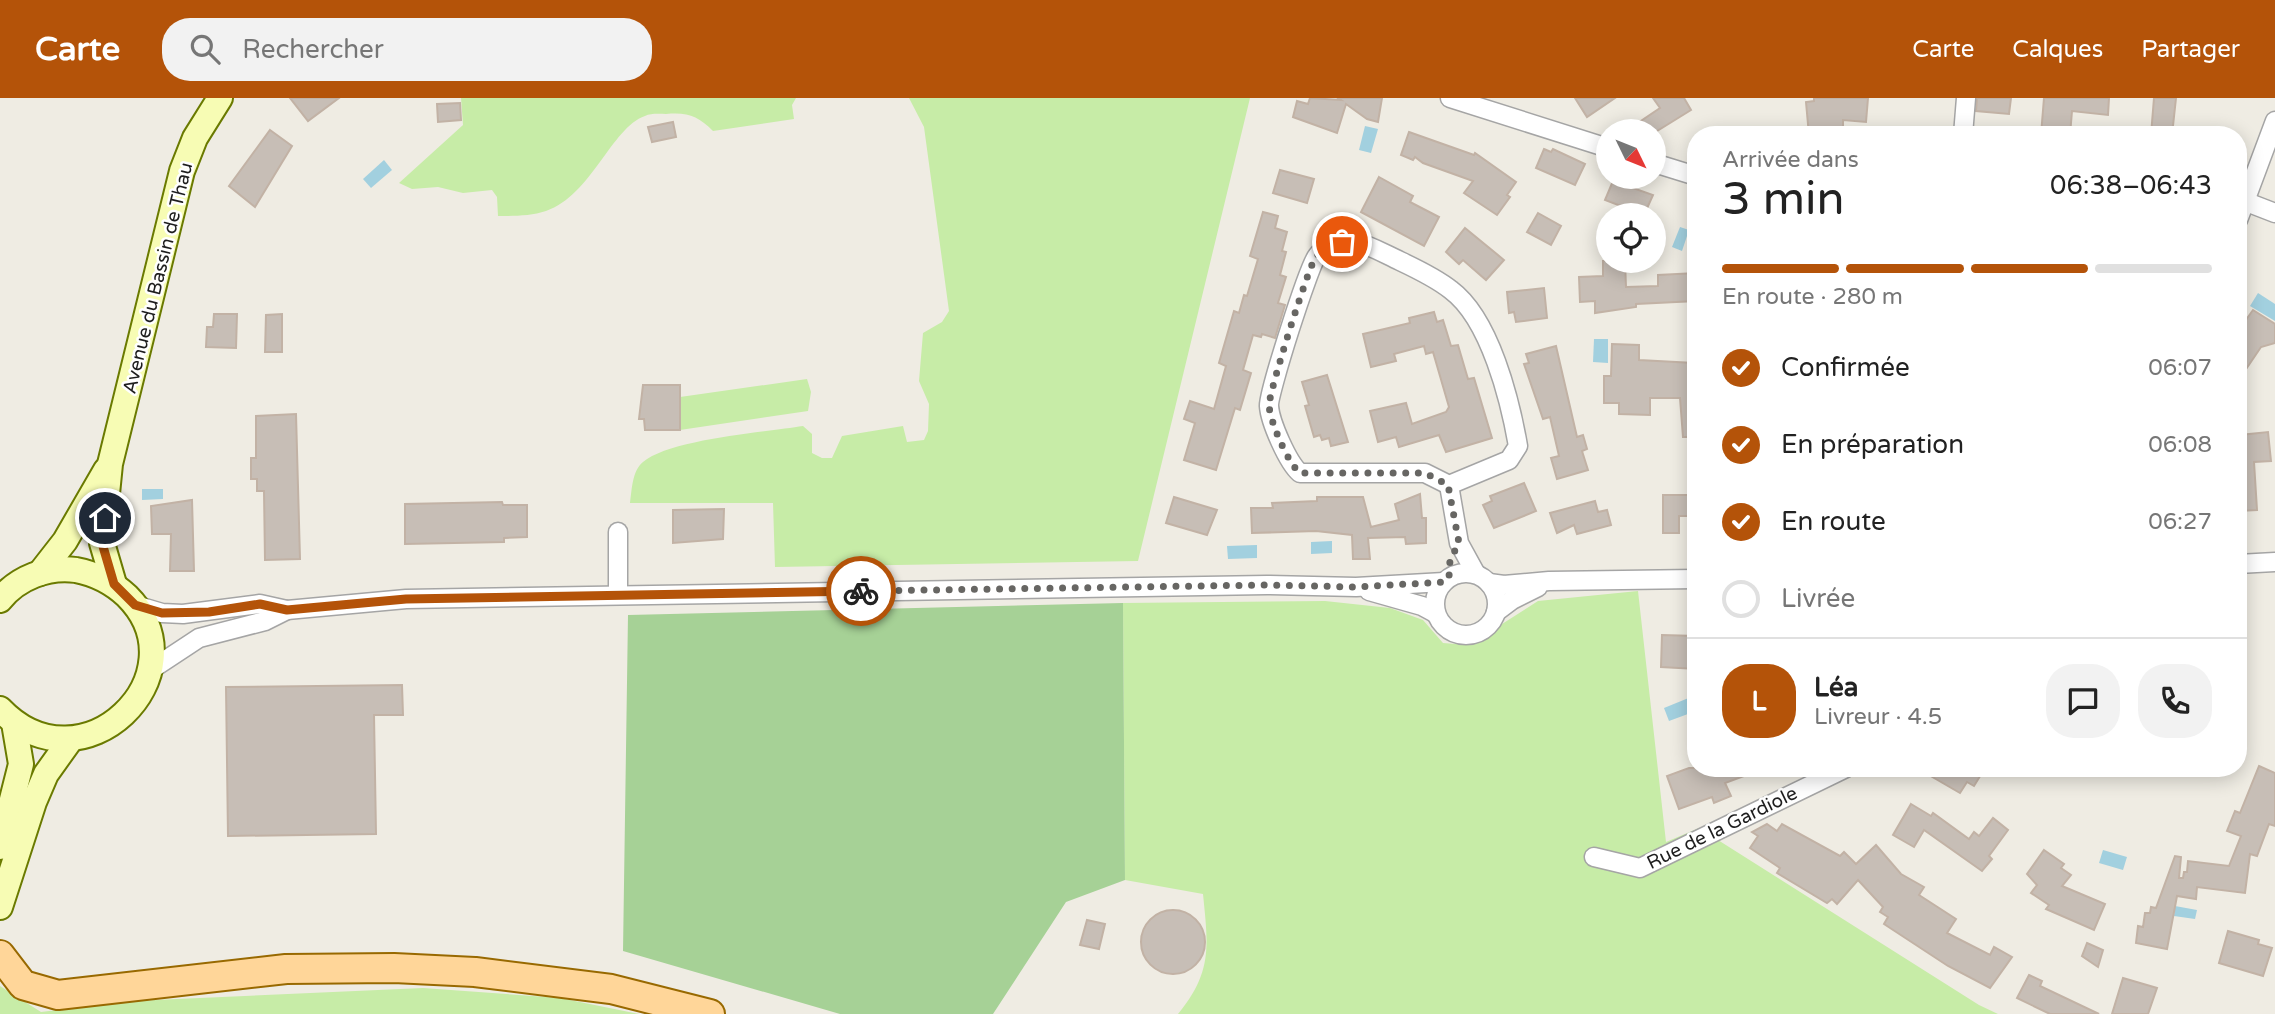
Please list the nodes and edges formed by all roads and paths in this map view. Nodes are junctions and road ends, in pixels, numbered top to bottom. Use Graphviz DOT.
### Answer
graph roads {
  1 [pos="219,98"];
  2 [pos="1450,98"];
  3 [pos="1966,98"];
  4 [pos="2275,121"];
  5 [pos="1964,126"];
  6 [pos="1596,144"];
  7 [pos="1666,167"];
  8 [pos="1687,173"];
  9 [pos="2247,193"];
  10 [pos="2247,202"];
  11 [pos="2275,213"];
  12 [pos="110,464"];
  13 [pos="1448,485"];
  14 [pos="618,532"];
  15 [pos="1459,543"];
  16 [pos="2275,562"];
  17 [pos="2247,564"];
  18 [pos="40,573"];
  19 [pos="1482,578"];
  20 [pos="1687,579"];
  21 [pos="1446,580"];
  22 [pos="1549,581"];
  23 [pos="114,584"];
  24 [pos="1356,587"];
  25 [pos="618,595"];
  26 [pos="0,600"];
  27 [pos="135,605"];
  28 [pos="287,610"];
  29 [pos="1496,612"];
  30 [pos="1436,613"];
  31 [pos="149,671"];
  32 [pos="7,716"];
  33 [pos="71,739"];
  34 [pos="1827,777"];
  35 [pos="0,847"];
  36 [pos="1594,857"];
  37 [pos="0,908"];
  38 [pos="0,955"];
  39 [pos="710,1014"];
  1 -- 12 [label="main road, Avenue du Bassin de Thau"];
  2 -- 6 [label="street"];
  3 -- 5 [label="street"];
  4 -- 9 [label="street"];
  7 -- 8 [label="street"];
  10 -- 11 [label="street"];
  12 -- 18 [label="main road, Avenue du Bassin de Thau"];
  12 -- 23 [label="main road, Avenue du Bassin de Thau"];
  13 -- 13 [label="street"];
  13 -- 15 [label="street"];
  14 -- 25 [label="street"];
  15 -- 19 [label="street"];
  15 -- 21 [label="street"];
  16 -- 17 [label="street"];
  18 -- 23 [label="main road"];
  18 -- 26 [label="main road"];
  19 -- 21 [label="street"];
  19 -- 22 [label="street"];
  19 -- 29 [label="street"];
  20 -- 22 [label="street"];
  21 -- 24 [label="street"];
  21 -- 30 [label="street"];
  22 -- 29 [label="street"];
  23 -- 27 [label="main road"];
  24 -- 25 [label="street"];
  24 -- 30 [label="street"];
  25 -- 28 [label="street"];
  27 -- 28 [label="street"];
  27 -- 31 [label="main road"];
  28 -- 31 [label="street"];
  29 -- 30 [label="street"];
  31 -- 33 [label="main road"];
  32 -- 33 [label="main road"];
  32 -- 35 [label="main road"];
  33 -- 37 [label="main road"];
  34 -- 36 [label="street, Rue de la Gardiole"];
  38 -- 39 [label="main road"];
}
